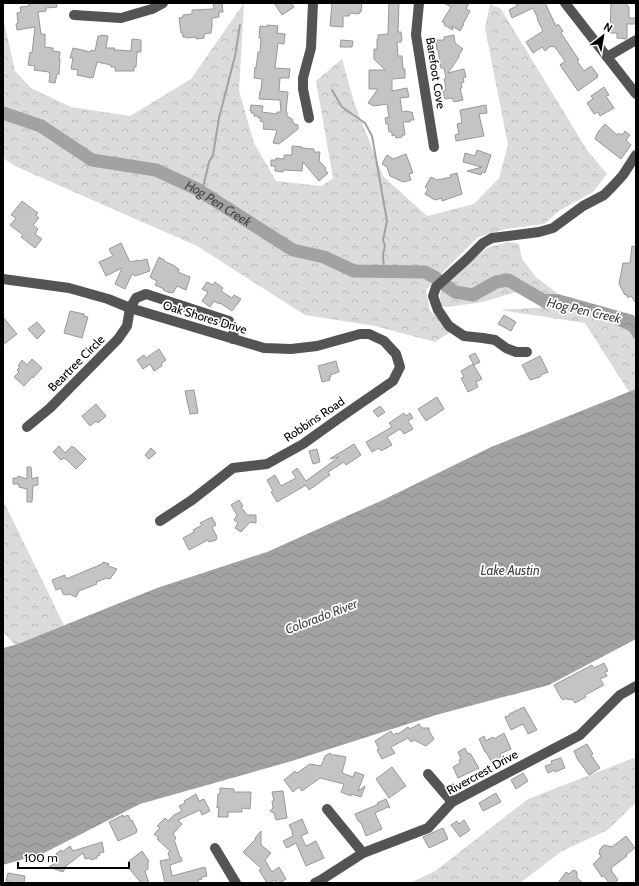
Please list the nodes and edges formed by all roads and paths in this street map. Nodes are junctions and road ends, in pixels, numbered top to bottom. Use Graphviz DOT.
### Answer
graph roads {
  1 [pos="162,3"];
  2 [pos="313,3"];
  3 [pos="419,3"];
  4 [pos="565,3"];
  5 [pos="74,15"];
  6 [pos="636,40"];
  7 [pos="607,57"];
  8 [pos="636,94"];
  9 [pos="309,118"];
  10 [pos="434,147"];
  11 [pos="636,155"];
  12 [pos="3,279"];
  13 [pos="130,308"];
  14 [pos="233,339"];
  15 [pos="527,352"];
  16 [pos="396,354"];
  17 [pos="26,427"];
  18 [pos="160,521"];
  19 [pos="636,686"];
  20 [pos="428,774"];
  21 [pos="452,802"];
  22 [pos="327,809"];
  23 [pos="215,848"];
  24 [pos="363,853"];
  25 [pos="236,883"];
  26 [pos="315,883"];
  1 -- 5 [label="street"];
  2 -- 9 [label="street"];
  3 -- 10 [label="street, Barefoot Cove"];
  4 -- 7 [label="street"];
  6 -- 7 [label="street"];
  7 -- 8 [label="street"];
  11 -- 15 [label="street"];
  12 -- 13 [label="street, Oak Shores Drive"];
  13 -- 14 [label="street, Oak Shores Drive"];
  13 -- 14 [label="street"];
  13 -- 17 [label="street, Beartree Circle"];
  14 -- 16 [label="street, Oak Shores Drive"];
  16 -- 18 [label="street, Robbins Road"];
  19 -- 21 [label="street, Rivercrest Drive"];
  20 -- 21 [label="street"];
  21 -- 24 [label="street, Rivercrest Drive"];
  22 -- 24 [label="street"];
  23 -- 25 [label="street"];
  24 -- 26 [label="street, Rivercrest Drive"];
}
